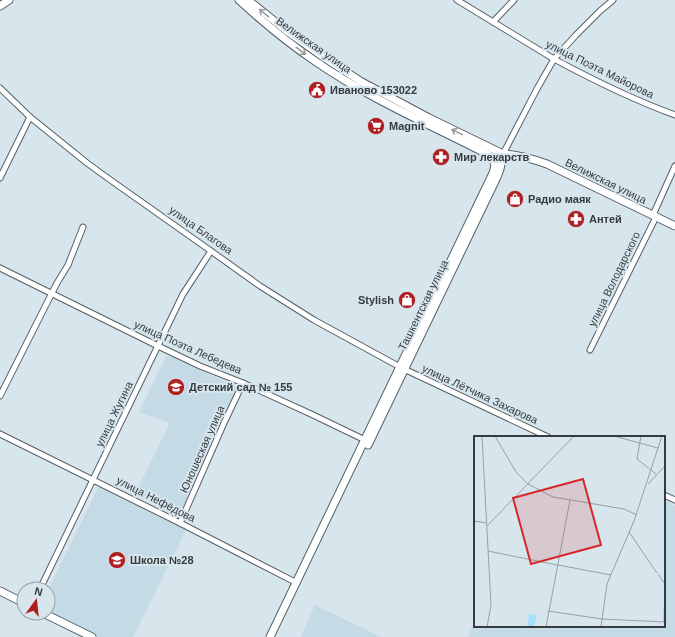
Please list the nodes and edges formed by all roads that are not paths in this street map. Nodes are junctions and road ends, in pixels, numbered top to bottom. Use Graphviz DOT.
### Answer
graph roads {
  1 [pos="9,0"];
  2 [pos="238,0"];
  3 [pos="248,0"];
  4 [pos="457,0"];
  5 [pos="514,0"];
  6 [pos="613,0"];
  7 [pos="0,6"];
  8 [pos="493,22"];
  9 [pos="554,59"];
  10 [pos="0,88"];
  11 [pos="675,115"];
  12 [pos="30,117"];
  13 [pos="496,153"];
  14 [pos="675,166"];
  15 [pos="0,178"];
  16 [pos="654,216"];
  17 [pos="675,226"];
  18 [pos="83,228"];
  19 [pos="211,251"];
  20 [pos="0,268"];
  21 [pos="51,294"];
  22 [pos="158,346"];
  23 [pos="590,350"];
  24 [pos="402,368"];
  25 [pos="243,383"];
  26 [pos="0,396"];
  27 [pos="0,434"];
  28 [pos="546,436"];
  29 [pos="367,441"];
  30 [pos="93,479"];
  31 [pos="665,495"];
  32 [pos="675,500"];
  33 [pos="180,523"];
  34 [pos="44,581"];
  35 [pos="299,584"];
  36 [pos="0,591"];
  37 [pos="16,600"];
  38 [pos="56,619"];
  39 [pos="92,637"];
  40 [pos="270,637"];
  41 [pos="276,637"];
  1 -- 7 [label="main road"];
  2 -- 13 [label="main road, Велижская улица, one-way"];
  13 -- 3 [label="main road, Велижская улица, one-way"];
  4 -- 8 [label="street, улица Поэта Майорова"];
  5 -- 8 [label="street"];
  6 -- 9 [label="street, Ташкентская улица"];
  8 -- 9 [label="street, улица Поэта Майорова"];
  9 -- 11 [label="street, улица Поэта Майорова"];
  9 -- 13 [label="street, Ташкентская улица"];
  10 -- 12 [label="street, улица Благова"];
  12 -- 15 [label="street"];
  12 -- 19 [label="street, улица Благова"];
  13 -- 16 [label="main road, Велижская улица"];
  13 -- 24 [label="main road, Ташкентская улица"];
  13 -- 24 [label="main road, Ташкентская улица"];
  14 -- 16 [label="street, улица Володарского"];
  16 -- 17 [label="main road, Велижская улица"];
  16 -- 23 [label="street, улица Володарского"];
  18 -- 21 [label="street"];
  19 -- 22 [label="street, улица Жугина"];
  19 -- 24 [label="street, улица Благова"];
  20 -- 21 [label="street, улица Поэта Лебедева"];
  21 -- 22 [label="street, улица Поэта Лебедева"];
  21 -- 26 [label="street"];
  22 -- 25 [label="street, улица Поэта Лебедева"];
  22 -- 30 [label="street, улица Жугина"];
  24 -- 28 [label="street, улица Лётчика Захарова"];
  24 -- 29 [label="main road, Ташкентская улица"];
  25 -- 29 [label="street, улица Поэта Лебедева"];
  25 -- 33 [label="street, Юношеская улица"];
  27 -- 30 [label="street, улица Нефёдова"];
  29 -- 35 [label="main road, Ташкентская улица"];
  30 -- 33 [label="street, улица Нефёдова"];
  30 -- 34 [label="street, улица Жугина"];
  31 -- 32 [label="street"];
  33 -- 35 [label="street, улица Нефёдова"];
  35 -- 40 [label="main road, Ташкентская улица"];
  35 -- 41 [label="main road, Ташкентская улица"];
  36 -- 37 [label="main road"];
  38 -- 39 [label="main road"];
}
